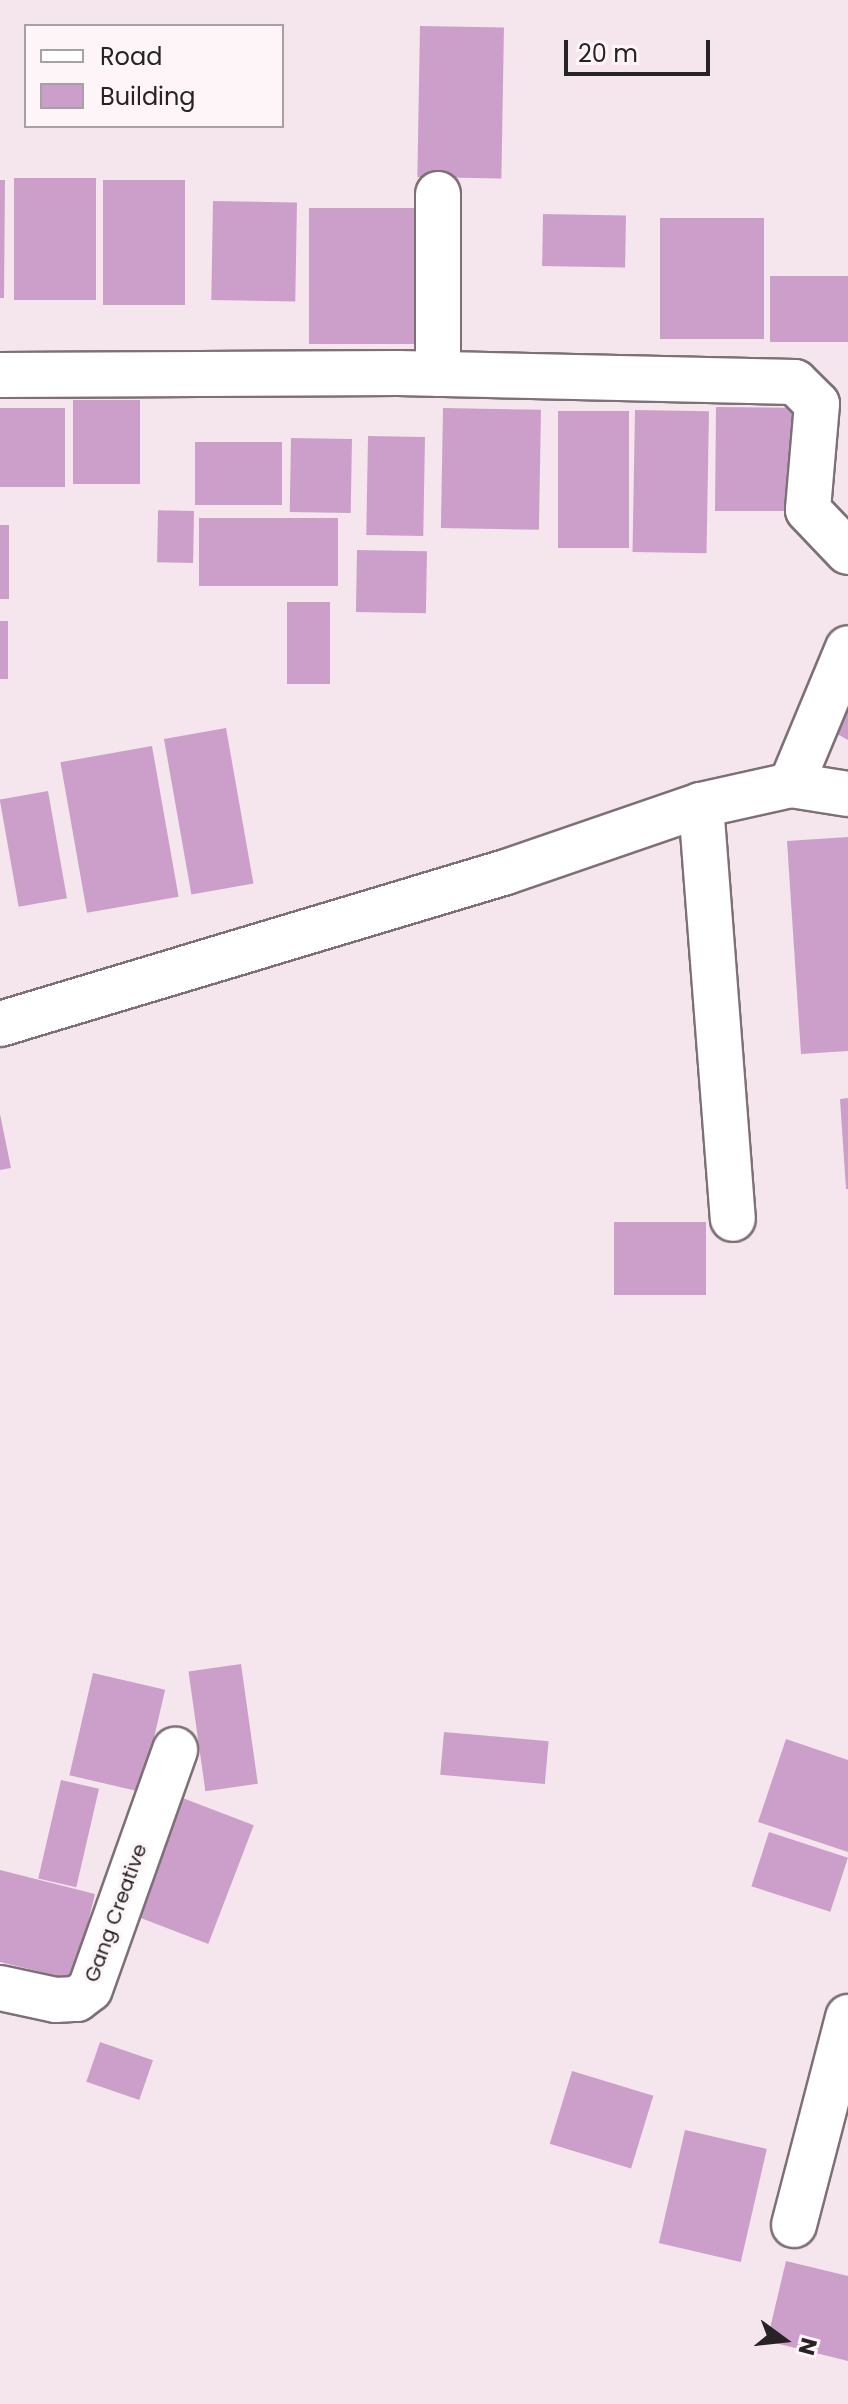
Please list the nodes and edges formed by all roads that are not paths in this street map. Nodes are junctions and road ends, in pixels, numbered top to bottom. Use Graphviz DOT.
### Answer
graph roads {
  1 [pos="438,194"];
  2 [pos="438,374"];
  3 [pos="0,375"];
  4 [pos="848,552"];
  5 [pos="848,648"];
  6 [pos="791,785"];
  7 [pos="848,794"];
  8 [pos="701,805"];
  9 [pos="0,1024"];
  10 [pos="733,1219"];
  11 [pos="175,1750"];
  12 [pos="0,1988"];
  13 [pos="848,2017"];
  14 [pos="794,2225"];
  1 -- 2 [label="street"];
  2 -- 3 [label="street"];
  2 -- 4 [label="street"];
  5 -- 6 [label="street"];
  6 -- 7 [label="street"];
  6 -- 8 [label="street"];
  8 -- 9 [label="street"];
  8 -- 10 [label="street"];
  11 -- 12 [label="street, Gang Creative"];
  13 -- 14 [label="street"];
}
